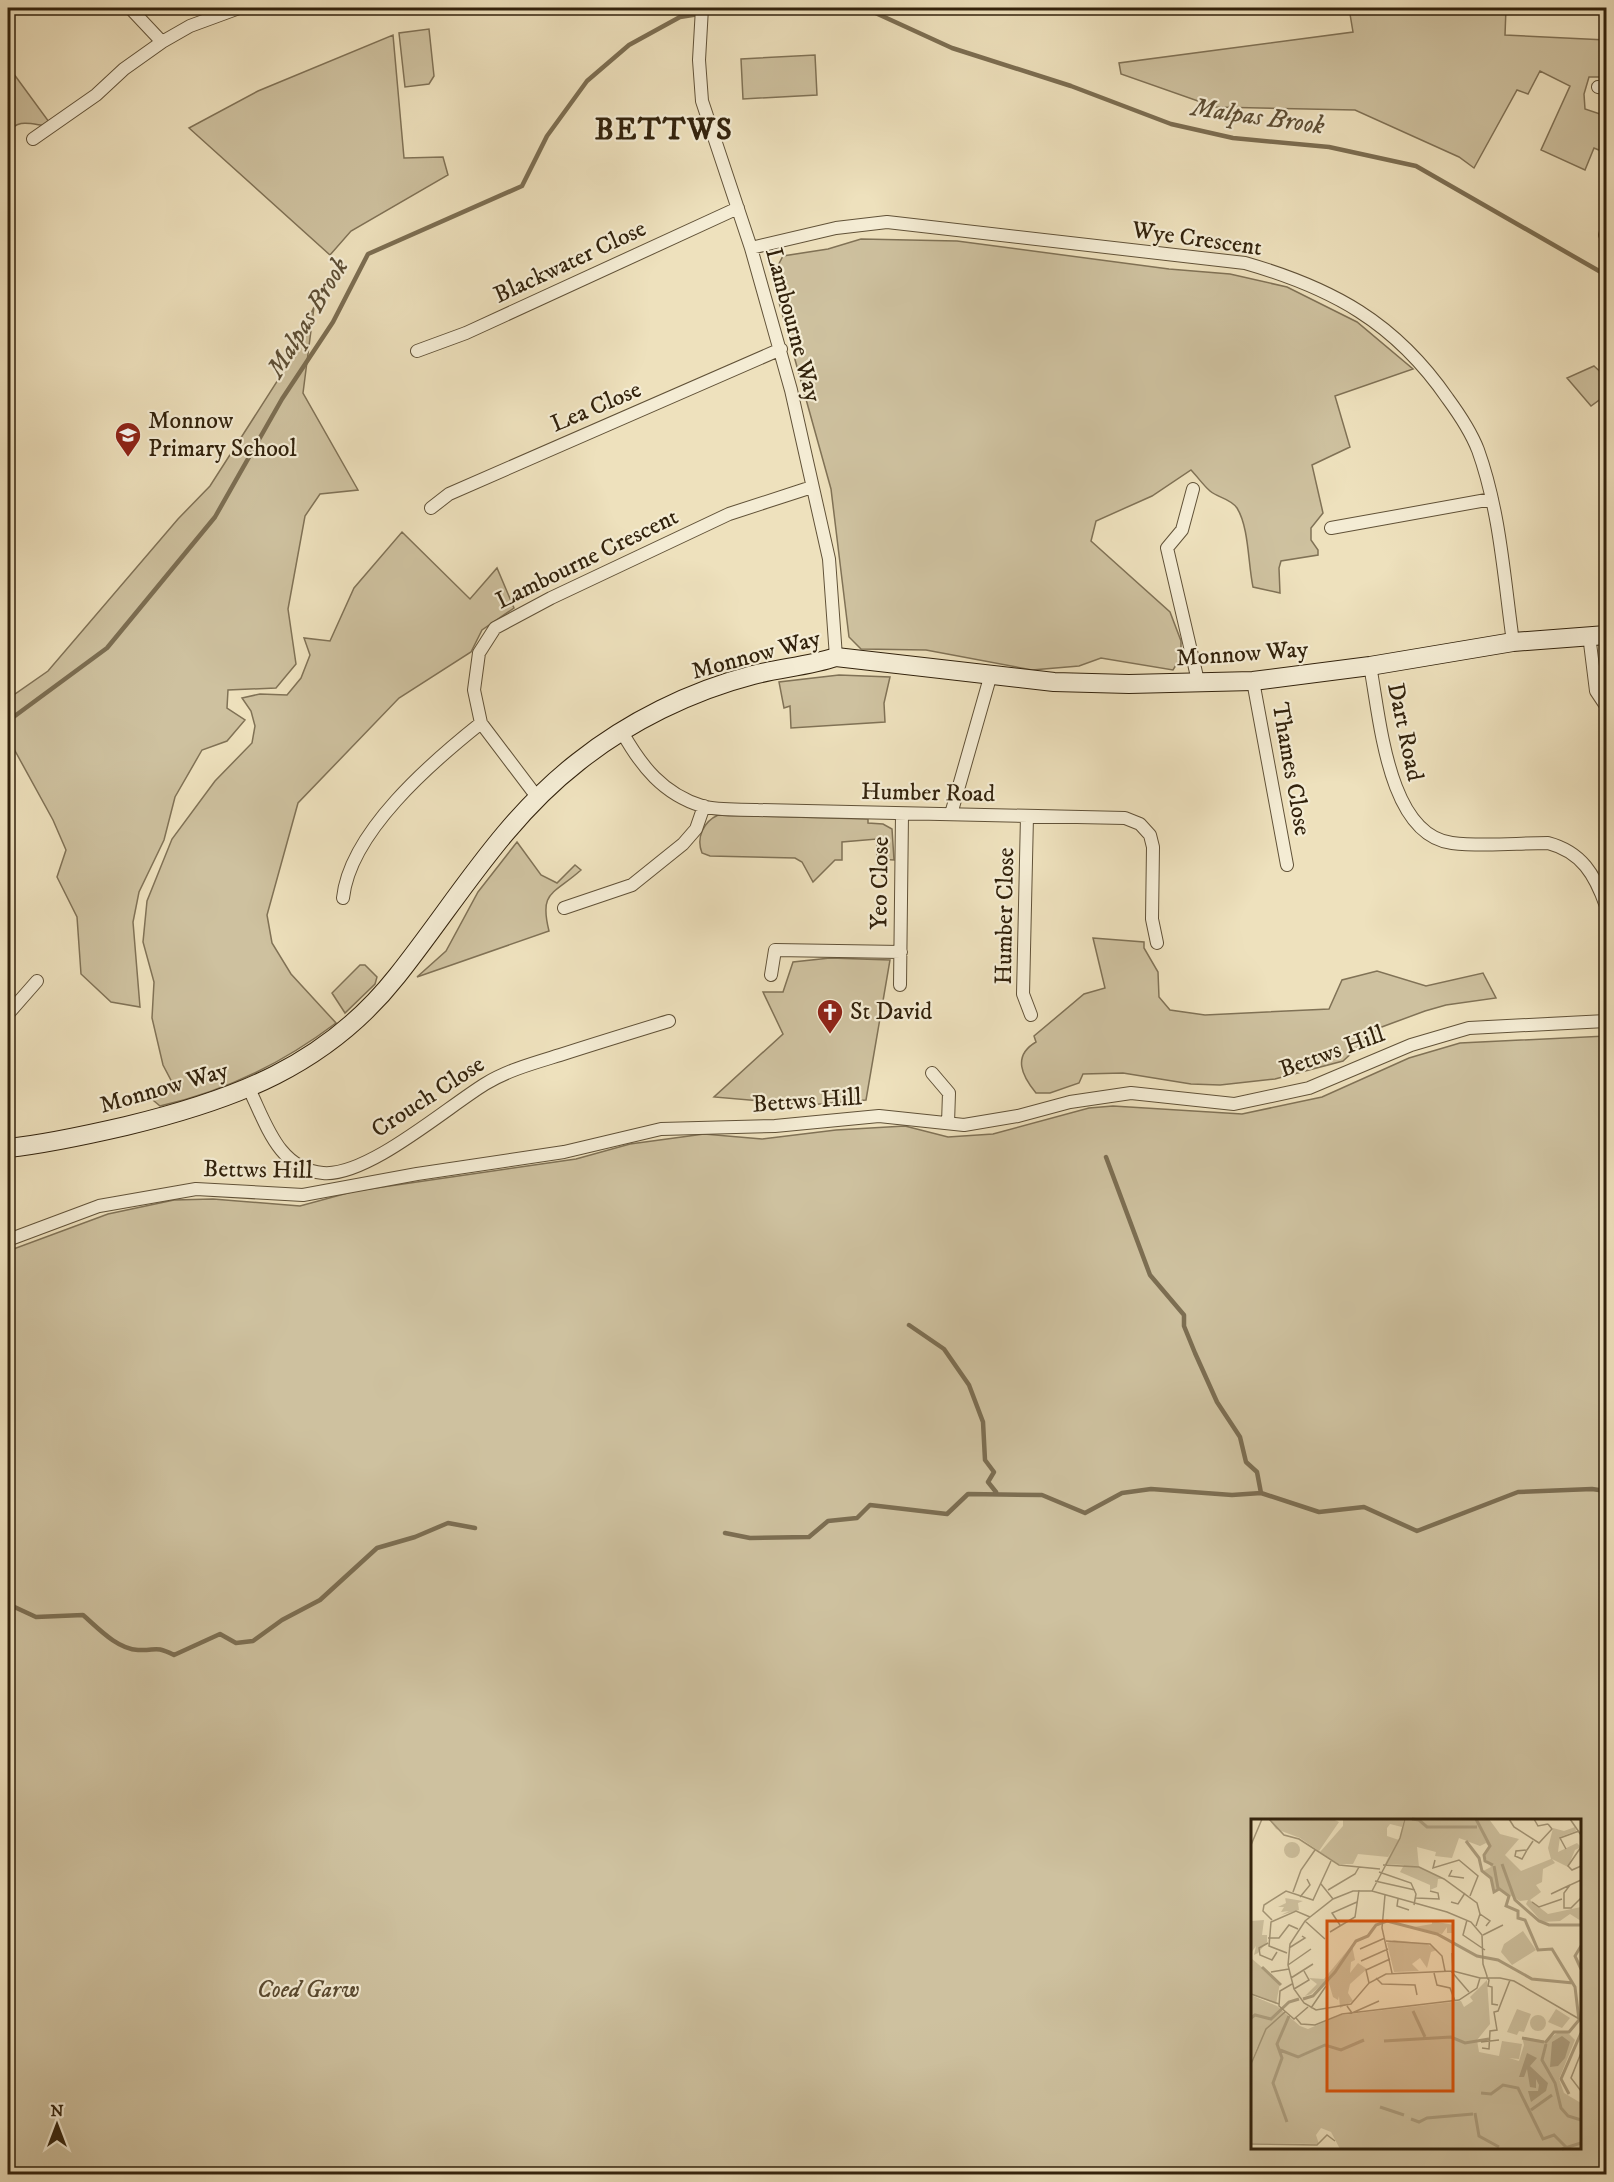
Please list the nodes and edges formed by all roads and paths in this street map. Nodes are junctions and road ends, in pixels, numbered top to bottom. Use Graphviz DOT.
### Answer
graph roads {
  1 [pos="130,8"];
  2 [pos="239,8"];
  3 [pos="702,8"];
  4 [pos="162,42"];
  5 [pos="33,139"];
  6 [pos="738,208"];
  7 [pos="751,248"];
  8 [pos="781,349"];
  9 [pos="417,351"];
  10 [pos="812,487"];
  11 [pos="1193,489"];
  12 [pos="1492,500"];
  13 [pos="431,508"];
  14 [pos="1331,528"];
  15 [pos="1598,635"];
  16 [pos="1513,642"];
  17 [pos="836,657"];
  18 [pos="1370,666"];
  19 [pos="991,674"];
  20 [pos="1198,681"];
  21 [pos="1253,681"];
  22 [pos="1606,706"];
  23 [pos="481,723"];
  24 [pos="621,732"];
  25 [pos="537,796"];
  26 [pos="704,806"];
  27 [pos="902,813"];
  28 [pos="951,814"];
  29 [pos="1027,816"];
  30 [pos="1287,865"];
  31 [pos="1603,883"];
  32 [pos="343,898"];
  33 [pos="1606,906"];
  34 [pos="564,908"];
  35 [pos="1157,943"];
  36 [pos="901,952"];
  37 [pos="771,975"];
  38 [pos="37,981"];
  39 [pos="900,985"];
  40 [pos="8,1014"];
  41 [pos="1031,1015"];
  42 [pos="669,1021"];
  43 [pos="1606,1021"];
  44 [pos="932,1073"];
  45 [pos="249,1089"];
  46 [pos="948,1123"];
  47 [pos="8,1148"];
  48 [pos="8,1240"];
  1 -- 4 [label="street"];
  2 -- 4 [label="street"];
  3 -- 6 [label="street, Lambourne Way"];
  4 -- 5 [label="street"];
  6 -- 7 [label="street, Lambourne Way"];
  6 -- 9 [label="street, Blackwater Close"];
  7 -- 8 [label="street, Lambourne Way"];
  7 -- 12 [label="street, Wye Crescent"];
  8 -- 10 [label="street, Lambourne Way"];
  8 -- 13 [label="street, Lea Close"];
  10 -- 17 [label="street, Lambourne Way"];
  10 -- 23 [label="street, Lambourne Crescent"];
  11 -- 20 [label="street"];
  12 -- 14 [label="street"];
  12 -- 16 [label="street, Wye Crescent"];
  15 -- 16 [label="street, Monnow Way"];
  15 -- 22 [label="street"];
  16 -- 18 [label="street, Monnow Way"];
  17 -- 19 [label="street, Monnow Way"];
  17 -- 24 [label="street, Monnow Way"];
  18 -- 21 [label="street, Monnow Way"];
  18 -- 31 [label="street, Dart Road"];
  19 -- 20 [label="street, Monnow Way"];
  19 -- 28 [label="street"];
  20 -- 21 [label="street, Monnow Way"];
  21 -- 30 [label="street, Thames Close"];
  23 -- 25 [label="street, Lambourne Crescent"];
  23 -- 32 [label="street"];
  24 -- 25 [label="street, Monnow Way"];
  24 -- 26 [label="street, Humber Road"];
  25 -- 45 [label="street, Monnow Way"];
  26 -- 27 [label="street, Humber Road"];
  26 -- 34 [label="street"];
  27 -- 28 [label="street, Humber Road"];
  27 -- 36 [label="street, Yeo Close"];
  28 -- 29 [label="street, Humber Road"];
  29 -- 35 [label="street, Humber Road"];
  29 -- 41 [label="street, Humber Close"];
  31 -- 33 [label="street, Dart Road"];
  36 -- 37 [label="street, Yeo Close"];
  36 -- 39 [label="street, Yeo Close"];
  38 -- 40 [label="street"];
  42 -- 45 [label="street, Crouch Close"];
  43 -- 46 [label="street, Bettws Hill"];
  44 -- 46 [label="street"];
  45 -- 47 [label="street, Monnow Way"];
  46 -- 48 [label="street, Bettws Hill"];
}
